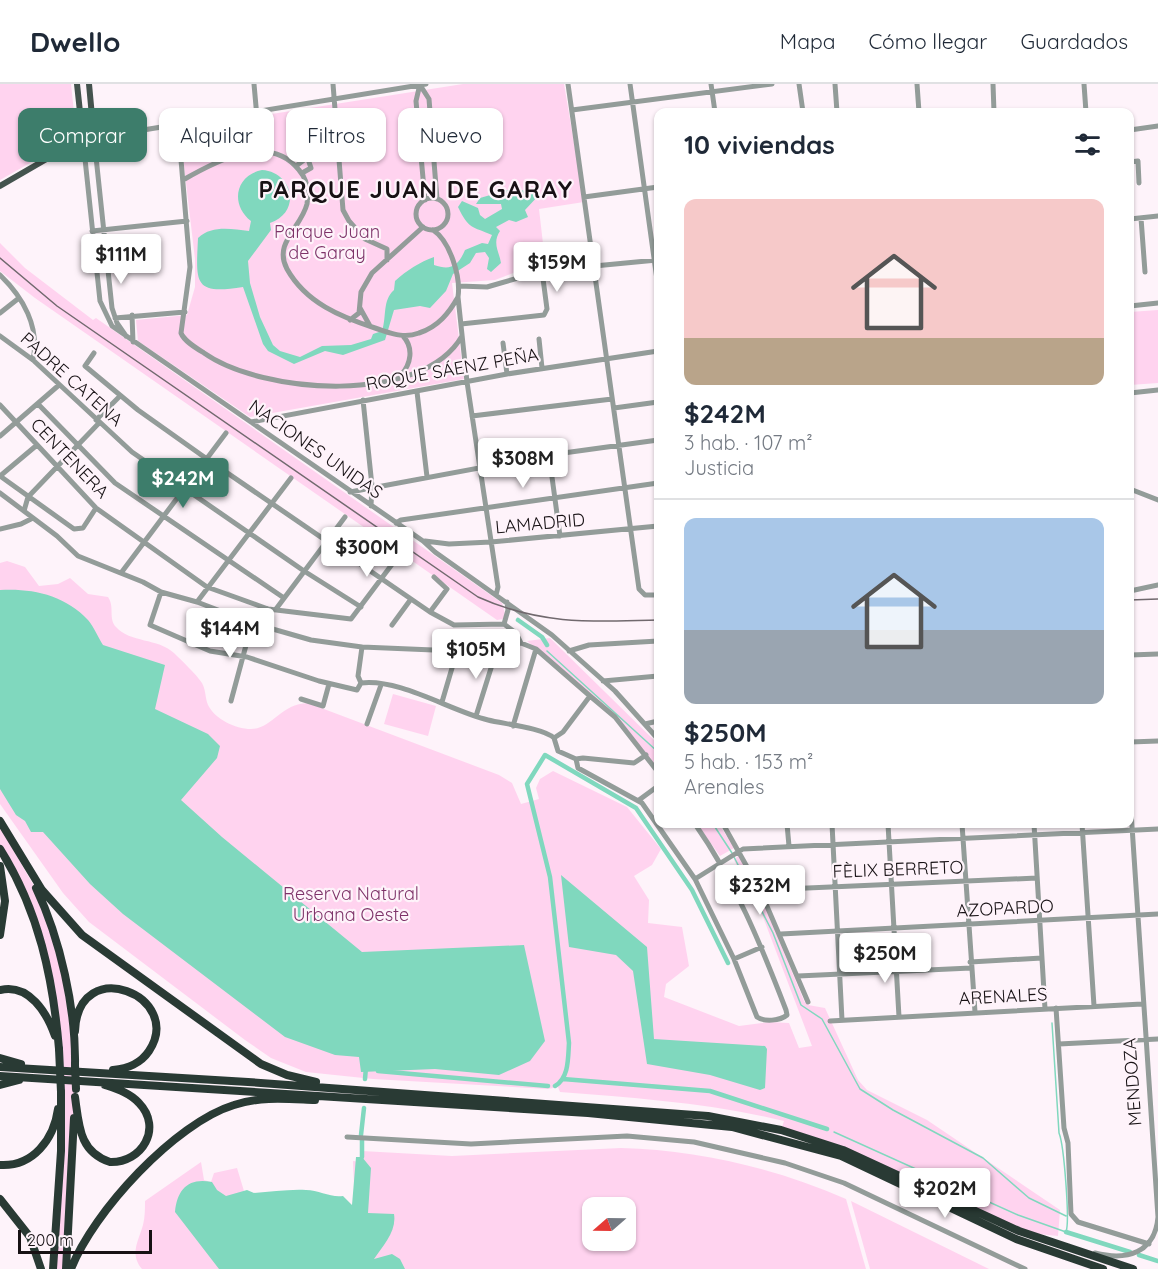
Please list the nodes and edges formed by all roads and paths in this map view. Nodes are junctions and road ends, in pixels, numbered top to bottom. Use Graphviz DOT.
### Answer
graph roads {
  1 [pos="77,84"];
  2 [pos="89,84"];
  3 [pos="254,84"];
  4 [pos="333,84"];
  5 [pos="420,84"];
  6 [pos="426,84"];
  7 [pos="568,84"];
  8 [pos="630,84"];
  9 [pos="711,84"];
  10 [pos="772,84"];
  11 [pos="799,84"];
  12 [pos="836,84"];
  13 [pos="917,84"];
  14 [pos="993,84"];
  15 [pos="1084,84"];
  16 [pos="712,91"];
  17 [pos="334,99"];
  18 [pos="632,101"];
  19 [pos="80,108"];
  20 [pos="91,108"];
  21 [pos="256,108"];
  22 [pos="335,108"];
  23 [pos="714,108"];
  24 [pos="802,108"];
  25 [pos="837,108"];
  26 [pos="919,108"];
  27 [pos="994,108"];
  28 [pos="1086,108"];
  29 [pos="274,109"];
  30 [pos="572,110"];
  31 [pos="1158,126"];
  32 [pos="1134,129"];
  33 [pos="274,153"];
  34 [pos="43,162"];
  35 [pos="85,162"];
  36 [pos="97,162"];
  37 [pos="181,162"];
  38 [pos="218,162"];
  39 [pos="300,162"];
  40 [pos="309,162"];
  41 [pos="340,162"];
  42 [pos="1134,162"];
  43 [pos="296,166"];
  44 [pos="302,173"];
  45 [pos="183,180"];
  46 [pos="1139,183"];
  47 [pos="0,186"];
  48 [pos="654,188"];
  49 [pos="644,189"];
  50 [pos="584,197"];
  51 [pos="437,199"];
  52 [pos="425,200"];
  53 [pos="1158,216"];
  54 [pos="1141,218"];
  55 [pos="1134,219"];
  56 [pos="187,221"];
  57 [pos="443,226"];
  58 [pos="423,227"];
  59 [pos="104,229"];
  60 [pos="433,230"];
  61 [pos="92,231"];
  62 [pos="442,238"];
  63 [pos="654,244"];
  64 [pos="404,245"];
  65 [pos="383,246"];
  66 [pos="387,260"];
  67 [pos="654,260"];
  68 [pos="594,266"];
  69 [pos="542,271"];
  70 [pos="1145,272"];
  71 [pos="0,275"];
  72 [pos="459,286"];
  73 [pos="109,287"];
  74 [pos="98,288"];
  75 [pos="458,297"];
  76 [pos="19,298"];
  77 [pos="1158,303"];
  78 [pos="359,306"];
  79 [pos="1134,306"];
  80 [pos="185,312"];
  81 [pos="0,313"];
  82 [pos="132,315"];
  83 [pos="115,318"];
  84 [pos="349,320"];
  85 [pos="461,324"];
  86 [pos="371,327"];
  87 [pos="0,336"];
  88 [pos="403,336"];
  89 [pos="462,336"];
  90 [pos="539,339"];
  91 [pos="131,341"];
  92 [pos="502,343"];
  93 [pos="654,351"];
  94 [pos="94,353"];
  95 [pos="606,357"];
  96 [pos="33,360"];
  97 [pos="542,368"];
  98 [pos="507,374"];
  99 [pos="399,377"];
  100 [pos="467,382"];
  101 [pos="59,385"];
  102 [pos="1158,390"];
  103 [pos="417,392"];
  104 [pos="1134,393"];
  105 [pos="120,396"];
  106 [pos="612,399"];
  107 [pos="363,400"];
  108 [pos="654,403"];
  109 [pos="38,404"];
  110 [pos="0,405"];
  111 [pos="614,408"];
  112 [pos="472,416"];
  113 [pos="98,421"];
  114 [pos="251,422"];
  115 [pos="16,423"];
  116 [pos="226,433"];
  117 [pos="0,436"];
  118 [pos="654,440"];
  119 [pos="619,444"];
  120 [pos="37,445"];
  121 [pos="77,446"];
  122 [pos="549,455"];
  123 [pos="207,459"];
  124 [pos="57,467"];
  125 [pos="480,469"];
  126 [pos="0,476"];
  127 [pos="427,477"];
  128 [pos="291,478"];
  129 [pos="654,483"];
  130 [pos="372,486"];
  131 [pos="625,487"];
  132 [pos="184,489"];
  133 [pos="1134,491"];
  134 [pos="350,492"];
  135 [pos="0,493"];
  136 [pos="555,496"];
  137 [pos="28,497"];
  138 [pos="1158,500"];
  139 [pos="271,503"];
  140 [pos="371,506"];
  141 [pos="486,506"];
  142 [pos="96,508"];
  143 [pos="24,512"];
  144 [pos="164,516"];
  145 [pos="345,517"];
  146 [pos="31,519"];
  147 [pos="65,523"];
  148 [pos="396,523"];
  149 [pos="654,526"];
  150 [pos="0,529"];
  151 [pos="630,529"];
  152 [pos="248,533"];
  153 [pos="57,536"];
  154 [pos="560,536"];
  155 [pos="142,541"];
  156 [pos="423,541"];
  157 [pos="328,542"];
  158 [pos="491,542"];
  159 [pos="399,555"];
  160 [pos="228,560"];
  161 [pos="304,571"];
  162 [pos="121,573"];
  163 [pos="434,577"];
  164 [pos="381,578"];
  165 [pos="1158,585"];
  166 [pos="207,587"];
  167 [pos="1134,590"];
  168 [pos="161,592"];
  169 [pos="654,594"];
  170 [pos="496,595"];
  171 [pos="284,598"];
  172 [pos="411,599"];
  173 [pos="196,602"];
  174 [pos="507,602"];
  175 [pos="361,607"];
  176 [pos="268,609"];
  177 [pos="276,609"];
  178 [pos="430,612"];
  179 [pos="520,612"];
  180 [pos="508,614"];
  181 [pos="255,624"];
  182 [pos="504,624"];
  183 [pos="392,625"];
  184 [pos="654,641"];
  185 [pos="521,643"];
  186 [pos="362,647"];
  187 [pos="497,649"];
  188 [pos="536,649"];
  189 [pos="457,651"];
  190 [pos="569,651"];
  191 [pos="1158,654"];
  192 [pos="1134,656"];
  193 [pos="242,657"];
  194 [pos="654,676"];
  195 [pos="603,681"];
  196 [pos="361,683"];
  197 [pos="329,684"];
  198 [pos="381,685"];
  199 [pos="590,696"];
  200 [pos="301,699"];
  201 [pos="231,701"];
  202 [pos="442,702"];
  203 [pos="476,716"];
  204 [pos="654,722"];
  205 [pos="367,724"];
  206 [pos="645,724"];
  207 [pos="513,726"];
  208 [pos="654,734"];
  209 [pos="554,738"];
  210 [pos="1158,741"];
  211 [pos="1134,742"];
  212 [pos="646,755"];
  213 [pos="576,759"];
  214 [pos="654,766"];
  215 [pos="654,789"];
  216 [pos="639,800"];
  217 [pos="0,821"];
  218 [pos="654,821"];
  219 [pos="0,827"];
  220 [pos="659,828"];
  221 [pos="698,828"];
  222 [pos="725,828"];
  223 [pos="787,828"];
  224 [pos="832,828"];
  225 [pos="888,828"];
  226 [pos="962,828"];
  227 [pos="1034,828"];
  228 [pos="1082,828"];
  229 [pos="1132,828"];
  230 [pos="1158,829"];
  231 [pos="1132,831"];
  232 [pos="1083,834"];
  233 [pos="1035,836"];
  234 [pos="963,838"];
  235 [pos="889,841"];
  236 [pos="833,844"];
  237 [pos="789,846"];
  238 [pos="0,849"];
  239 [pos="735,853"];
  240 [pos="721,862"];
  241 [pos="0,866"];
  242 [pos="1037,878"];
  243 [pos="695,879"];
  244 [pos="966,882"];
  245 [pos="891,884"];
  246 [pos="836,887"];
  247 [pos="760,890"];
  248 [pos="1158,915"];
  249 [pos="1137,916"];
  250 [pos="1088,918"];
  251 [pos="1040,921"];
  252 [pos="968,925"];
  253 [pos="894,929"];
  254 [pos="838,932"];
  255 [pos="781,934"];
  256 [pos="0,935"];
  257 [pos="762,947"];
  258 [pos="1042,958"];
  259 [pos="734,960"];
  260 [pos="971,965"];
  261 [pos="896,972"];
  262 [pos="840,974"];
  263 [pos="798,976"];
  264 [pos="0,990"];
  265 [pos="808,1002"];
  266 [pos="1142,1004"];
  267 [pos="1094,1006"];
  268 [pos="1056,1008"];
  269 [pos="1045,1009"];
  270 [pos="975,1012"];
  271 [pos="899,1017"];
  272 [pos="842,1020"];
  273 [pos="830,1021"];
  274 [pos="1158,1039"];
  275 [pos="1144,1040"];
  276 [pos="1059,1044"];
  277 [pos="59,1047"];
  278 [pos="0,1058"];
  279 [pos="75,1061"];
  280 [pos="0,1067"];
  281 [pos="54,1071"];
  282 [pos="81,1072"];
  283 [pos="0,1076"];
  284 [pos="54,1080"];
  285 [pos="84,1081"];
  286 [pos="0,1085"];
  287 [pos="61,1092"];
  288 [pos="76,1093"];
  289 [pos="413,1094"];
  290 [pos="411,1102"];
  291 [pos="347,1137"];
  292 [pos="0,1165"];
  293 [pos="0,1199"];
  294 [pos="1158,1217"];
  295 [pos="1034,1238"];
  296 [pos="1149,1244"];
  297 [pos="41,1269"];
  298 [pos="53,1269"];
  299 [pos="69,1269"];
  300 [pos="1025,1269"];
  301 [pos="1103,1269"];
  302 [pos="1133,1269"];
  1 -- 19 [label="main road"];
  2 -- 20 [label="main road"];
  3 -- 21 [label="street"];
  4 -- 17 [label="street"];
  5 -- 6 [label="street"];
  5 -- 17 [label="street"];
  5 -- 51 [label="street"];
  5 -- 52 [label="street"];
  7 -- 30 [label="street"];
  8 -- 18 [label="street"];
  9 -- 16 [label="street"];
  10 -- 16 [label="street"];
  11 -- 24 [label="street"];
  12 -- 25 [label="street"];
  13 -- 26 [label="street"];
  14 -- 27 [label="street"];
  15 -- 28 [label="street"];
  16 -- 18 [label="street"];
  16 -- 23 [label="street"];
  17 -- 22 [label="street"];
  17 -- 29 [label="street"];
  18 -- 30 [label="street"];
  18 -- 49 [label="street"];
  30 -- 50 [label="street"];
  31 -- 32 [label="street"];
  33 -- 43 [label="street"];
  34 -- 47 [label="main road"];
  35 -- 61 [label="street"];
  36 -- 59 [label="street"];
  37 -- 45 [label="street"];
  38 -- 45 [label="street"];
  39 -- 43 [label="street"];
  40 -- 44 [label="street"];
  41 -- 65 [label="street"];
  42 -- 46 [label="street"];
  43 -- 44 [label="street"];
  44 -- 84 [label="street"];
  45 -- 56 [label="street"];
  48 -- 49 [label="street"];
  49 -- 50 [label="street"];
  49 -- 63 [label="street"];
  50 -- 68 [label="street"];
  51 -- 52 [label="street"];
  51 -- 57 [label="street"];
  52 -- 58 [label="street"];
  53 -- 54 [label="street"];
  54 -- 55 [label="street"];
  54 -- 70 [label="street"];
  56 -- 59 [label="street"];
  56 -- 80 [label="street"];
  57 -- 60 [label="street"];
  57 -- 62 [label="street"];
  58 -- 60 [label="street"];
  58 -- 64 [label="street"];
  59 -- 61 [label="street"];
  59 -- 73 [label="street"];
  60 -- 62 [label="street"];
  61 -- 74 [label="street"];
  62 -- 72 [label="street"];
  64 -- 65 [label="street"];
  64 -- 66 [label="street"];
  65 -- 66 [label="street"];
  66 -- 78 [label="street"];
  67 -- 68 [label="street"];
  68 -- 69 [label="street"];
  68 -- 95 [label="street"];
  69 -- 72 [label="street"];
  69 -- 85 [label="street"];
  71 -- 76 [label="street"];
  72 -- 75 [label="street"];
  73 -- 74 [label="street"];
  73 -- 83 [label="street"];
  74 -- 91 [label="street"];
  75 -- 85 [label="street"];
  75 -- 88 [label="street"];
  76 -- 81 [label="street"];
  76 -- 96 [label="street"];
  77 -- 79 [label="street"];
  78 -- 84 [label="street"];
  78 -- 86 [label="street"];
  80 -- 82 [label="street"];
  80 -- 99 [label="street"];
  82 -- 83 [label="street"];
  82 -- 91 [label="street"];
  83 -- 91 [label="street"];
  84 -- 86 [label="street"];
  85 -- 89 [label="street"];
  86 -- 88 [label="street"];
  87 -- 96 [label="street, PADRE CATENA"];
  88 -- 99 [label="street"];
  89 -- 99 [label="street"];
  89 -- 100 [label="street"];
  90 -- 97 [label="street"];
  91 -- 114 [label="street, NACIONES UNIDAS"];
  92 -- 98 [label="street"];
  93 -- 95 [label="street, ROQUE SÁENZ PEÑA"];
  94 -- 105 [label="street"];
  95 -- 97 [label="street, ROQUE SÁENZ PEÑA"];
  95 -- 106 [label="street"];
  96 -- 101 [label="street, PADRE CATENA"];
  97 -- 98 [label="street, ROQUE SÁENZ PEÑA"];
  98 -- 100 [label="street, ROQUE SÁENZ PEÑA"];
  100 -- 103 [label="street, ROQUE SÁENZ PEÑA"];
  100 -- 112 [label="street"];
  101 -- 109 [label="street"];
  101 -- 113 [label="street, PADRE CATENA"];
  102 -- 104 [label="street"];
  103 -- 107 [label="street, ROQUE SÁENZ PEÑA"];
  103 -- 127 [label="street"];
  105 -- 113 [label="street"];
  105 -- 123 [label="street"];
  106 -- 111 [label="street"];
  106 -- 112 [label="street"];
  107 -- 114 [label="street, ROQUE SÁENZ PEÑA"];
  107 -- 130 [label="street"];
  108 -- 111 [label="street"];
  109 -- 115 [label="street"];
  109 -- 121 [label="street"];
  110 -- 115 [label="street, CENTENERA"];
  111 -- 119 [label="street"];
  112 -- 125 [label="street"];
  113 -- 121 [label="street"];
  113 -- 132 [label="street, PADRE CATENA"];
  114 -- 134 [label="street, NACIONES UNIDAS"];
  115 -- 117 [label="street"];
  115 -- 120 [label="street, CENTENERA"];
  116 -- 123 [label="street"];
  118 -- 119 [label="street"];
  119 -- 122 [label="street"];
  119 -- 131 [label="street"];
  120 -- 124 [label="street, CENTENERA"];
  120 -- 126 [label="street"];
  121 -- 124 [label="street"];
  121 -- 144 [label="street"];
  122 -- 125 [label="street"];
  122 -- 136 [label="street"];
  123 -- 132 [label="street"];
  123 -- 139 [label="street"];
  124 -- 137 [label="street"];
  124 -- 142 [label="street, CENTENERA"];
  125 -- 127 [label="street"];
  125 -- 141 [label="street"];
  126 -- 137 [label="street"];
  127 -- 130 [label="street"];
  128 -- 139 [label="street"];
  129 -- 131 [label="street"];
  130 -- 134 [label="street"];
  130 -- 140 [label="street"];
  131 -- 136 [label="street"];
  131 -- 151 [label="street"];
  132 -- 144 [label="street"];
  132 -- 152 [label="street, PADRE CATENA"];
  133 -- 138 [label="street"];
  134 -- 140 [label="street, NACIONES UNIDAS"];
  135 -- 143 [label="street"];
  136 -- 141 [label="street"];
  136 -- 154 [label="street"];
  137 -- 143 [label="street"];
  137 -- 147 [label="street"];
  139 -- 152 [label="street"];
  139 -- 157 [label="street"];
  140 -- 148 [label="street, NACIONES UNIDAS"];
  141 -- 148 [label="street"];
  141 -- 158 [label="street"];
  142 -- 147 [label="street"];
  142 -- 155 [label="street, CENTENERA"];
  143 -- 146 [label="street"];
  144 -- 155 [label="street"];
  144 -- 160 [label="street"];
  145 -- 157 [label="street"];
  146 -- 150 [label="street"];
  146 -- 153 [label="street"];
  147 -- 153 [label="street"];
  148 -- 156 [label="street, NACIONES UNIDAS"];
  149 -- 151 [label="street, LAMADRID"];
  151 -- 154 [label="street, LAMADRID"];
  151 -- 169 [label="street"];
  152 -- 160 [label="street"];
  152 -- 161 [label="street, PADRE CATENA"];
  153 -- 162 [label="street"];
  154 -- 158 [label="street, LAMADRID"];
  155 -- 162 [label="street"];
  155 -- 166 [label="street, CENTENERA"];
  156 -- 158 [label="street, LAMADRID"];
  156 -- 170 [label="street, NACIONES UNIDAS"];
  157 -- 161 [label="street"];
  157 -- 164 [label="street"];
  158 -- 170 [label="street"];
  159 -- 164 [label="street"];
  160 -- 166 [label="street"];
  160 -- 171 [label="street"];
  161 -- 171 [label="street"];
  161 -- 175 [label="street, PADRE CATENA"];
  162 -- 168 [label="street"];
  163 -- 178 [label="street"];
  164 -- 172 [label="street"];
  164 -- 175 [label="street"];
  165 -- 167 [label="street"];
  166 -- 173 [label="street"];
  166 -- 176 [label="street, CENTENERA"];
  168 -- 173 [label="street"];
  168 -- 193 [label="street"];
  170 -- 174 [label="street, NACIONES UNIDAS"];
  171 -- 177 [label="street"];
  172 -- 178 [label="street"];
  172 -- 183 [label="street"];
  173 -- 181 [label="street"];
  174 -- 179 [label="street, NACIONES UNIDAS"];
  174 -- 180 [label="street"];
  175 -- 177 [label="street, CENTENERA"];
  176 -- 177 [label="street, CENTENERA"];
  176 -- 181 [label="street"];
  178 -- 182 [label="street"];
  179 -- 180 [label="street"];
  179 -- 190 [label="street, NACIONES UNIDAS"];
  180 -- 182 [label="street"];
  181 -- 186 [label="street"];
  181 -- 193 [label="street"];
  182 -- 185 [label="street"];
  184 -- 190 [label="street"];
  185 -- 187 [label="street"];
  185 -- 188 [label="street"];
  186 -- 189 [label="street"];
  186 -- 196 [label="street"];
  187 -- 189 [label="street"];
  187 -- 203 [label="street"];
  188 -- 199 [label="street"];
  188 -- 207 [label="street"];
  189 -- 202 [label="street"];
  190 -- 195 [label="street, NACIONES UNIDAS"];
  191 -- 192 [label="street"];
  193 -- 197 [label="street"];
  193 -- 201 [label="street"];
  194 -- 195 [label="street"];
  195 -- 206 [label="street, NACIONES UNIDAS"];
  196 -- 197 [label="street"];
  196 -- 198 [label="street"];
  197 -- 200 [label="street"];
  198 -- 202 [label="street"];
  198 -- 205 [label="street"];
  199 -- 209 [label="street"];
  199 -- 212 [label="street"];
  202 -- 203 [label="street"];
  203 -- 207 [label="street"];
  204 -- 206 [label="street"];
  206 -- 208 [label="street, NACIONES UNIDAS"];
  207 -- 209 [label="street"];
  209 -- 213 [label="street"];
  210 -- 211 [label="street"];
  212 -- 213 [label="street"];
  212 -- 214 [label="street"];
  213 -- 216 [label="street"];
  215 -- 216 [label="street"];
  216 -- 218 [label="street"];
  217 -- 289 [label="highway"];
  219 -- 279 [label="highway"];
  220 -- 243 [label="street"];
  221 -- 240 [label="street"];
  222 -- 239 [label="street"];
  223 -- 237 [label="street"];
  224 -- 236 [label="street"];
  225 -- 235 [label="street"];
  226 -- 234 [label="street"];
  227 -- 233 [label="street"];
  228 -- 232 [label="street"];
  229 -- 231 [label="street, MENDOZA"];
  230 -- 231 [label="street"];
  231 -- 232 [label="street"];
  231 -- 249 [label="street, MENDOZA"];
  232 -- 233 [label="street"];
  232 -- 250 [label="street"];
  233 -- 234 [label="street"];
  233 -- 242 [label="street"];
  234 -- 235 [label="street"];
  234 -- 244 [label="street"];
  235 -- 236 [label="street"];
  235 -- 245 [label="street"];
  236 -- 237 [label="street"];
  236 -- 246 [label="street"];
  237 -- 239 [label="street"];
  238 -- 277 [label="highway"];
  239 -- 240 [label="street"];
  239 -- 247 [label="street"];
  240 -- 243 [label="street"];
  240 -- 257 [label="street"];
  241 -- 256 [label="highway"];
  242 -- 244 [label="street, FÈLIX BERRETO"];
  242 -- 251 [label="street"];
  243 -- 259 [label="street"];
  244 -- 245 [label="street, FÈLIX BERRETO"];
  244 -- 252 [label="street"];
  245 -- 246 [label="street, FÈLIX BERRETO"];
  245 -- 253 [label="street"];
  246 -- 247 [label="street, FÈLIX BERRETO"];
  246 -- 254 [label="street"];
  247 -- 255 [label="street"];
  248 -- 249 [label="street, AZOPARDO"];
  249 -- 250 [label="street, AZOPARDO"];
  249 -- 266 [label="street, MENDOZA"];
  250 -- 251 [label="street, AZOPARDO"];
  250 -- 267 [label="street"];
  251 -- 252 [label="street, AZOPARDO"];
  251 -- 258 [label="street"];
  252 -- 253 [label="street, AZOPARDO"];
  252 -- 260 [label="street"];
  253 -- 254 [label="street, AZOPARDO"];
  253 -- 261 [label="street"];
  254 -- 255 [label="street, AZOPARDO"];
  254 -- 262 [label="street"];
  255 -- 263 [label="street"];
  257 -- 259 [label="street"];
  257 -- 259 [label="street"];
  258 -- 260 [label="street, ARENALES"];
  258 -- 269 [label="street"];
  260 -- 261 [label="street, ARENALES"];
  260 -- 270 [label="street"];
  261 -- 262 [label="street, ARENALES"];
  261 -- 271 [label="street"];
  262 -- 263 [label="street, ARENALES"];
  262 -- 272 [label="street"];
  263 -- 265 [label="street"];
  264 -- 277 [label="highway"];
  266 -- 267 [label="street, ARENALES"];
  266 -- 275 [label="street, MENDOZA"];
  267 -- 268 [label="street, ARENALES"];
  268 -- 269 [label="street, ARENALES"];
  268 -- 276 [label="street"];
  269 -- 270 [label="street, ARENALES"];
  270 -- 271 [label="street, ARENALES"];
  271 -- 272 [label="street, ARENALES"];
  272 -- 273 [label="street, ARENALES"];
  274 -- 275 [label="street"];
  275 -- 276 [label="street"];
  275 -- 294 [label="street, MENDOZA"];
  276 -- 296 [label="street"];
  277 -- 287 [label="highway, bridge"];
  278 -- 281 [label="highway"];
  279 -- 282 [label="highway"];
  279 -- 288 [label="highway, bridge"];
  280 -- 281 [label="highway"];
  281 -- 282 [label="highway"];
  282 -- 289 [label="highway"];
  283 -- 284 [label="highway"];
  284 -- 285 [label="highway"];
  284 -- 286 [label="highway"];
  285 -- 288 [label="highway"];
  285 -- 290 [label="highway"];
  287 -- 292 [label="highway"];
  287 -- 298 [label="highway"];
  288 -- 299 [label="highway"];
  289 -- 295 [label="highway"];
  290 -- 299 [label="highway"];
  290 -- 301 [label="highway"];
  291 -- 300 [label="street"];
  293 -- 297 [label="highway"];
  294 -- 296 [label="street, MENDOZA"];
  295 -- 296 [label="street"];
  295 -- 302 [label="highway"];
}
